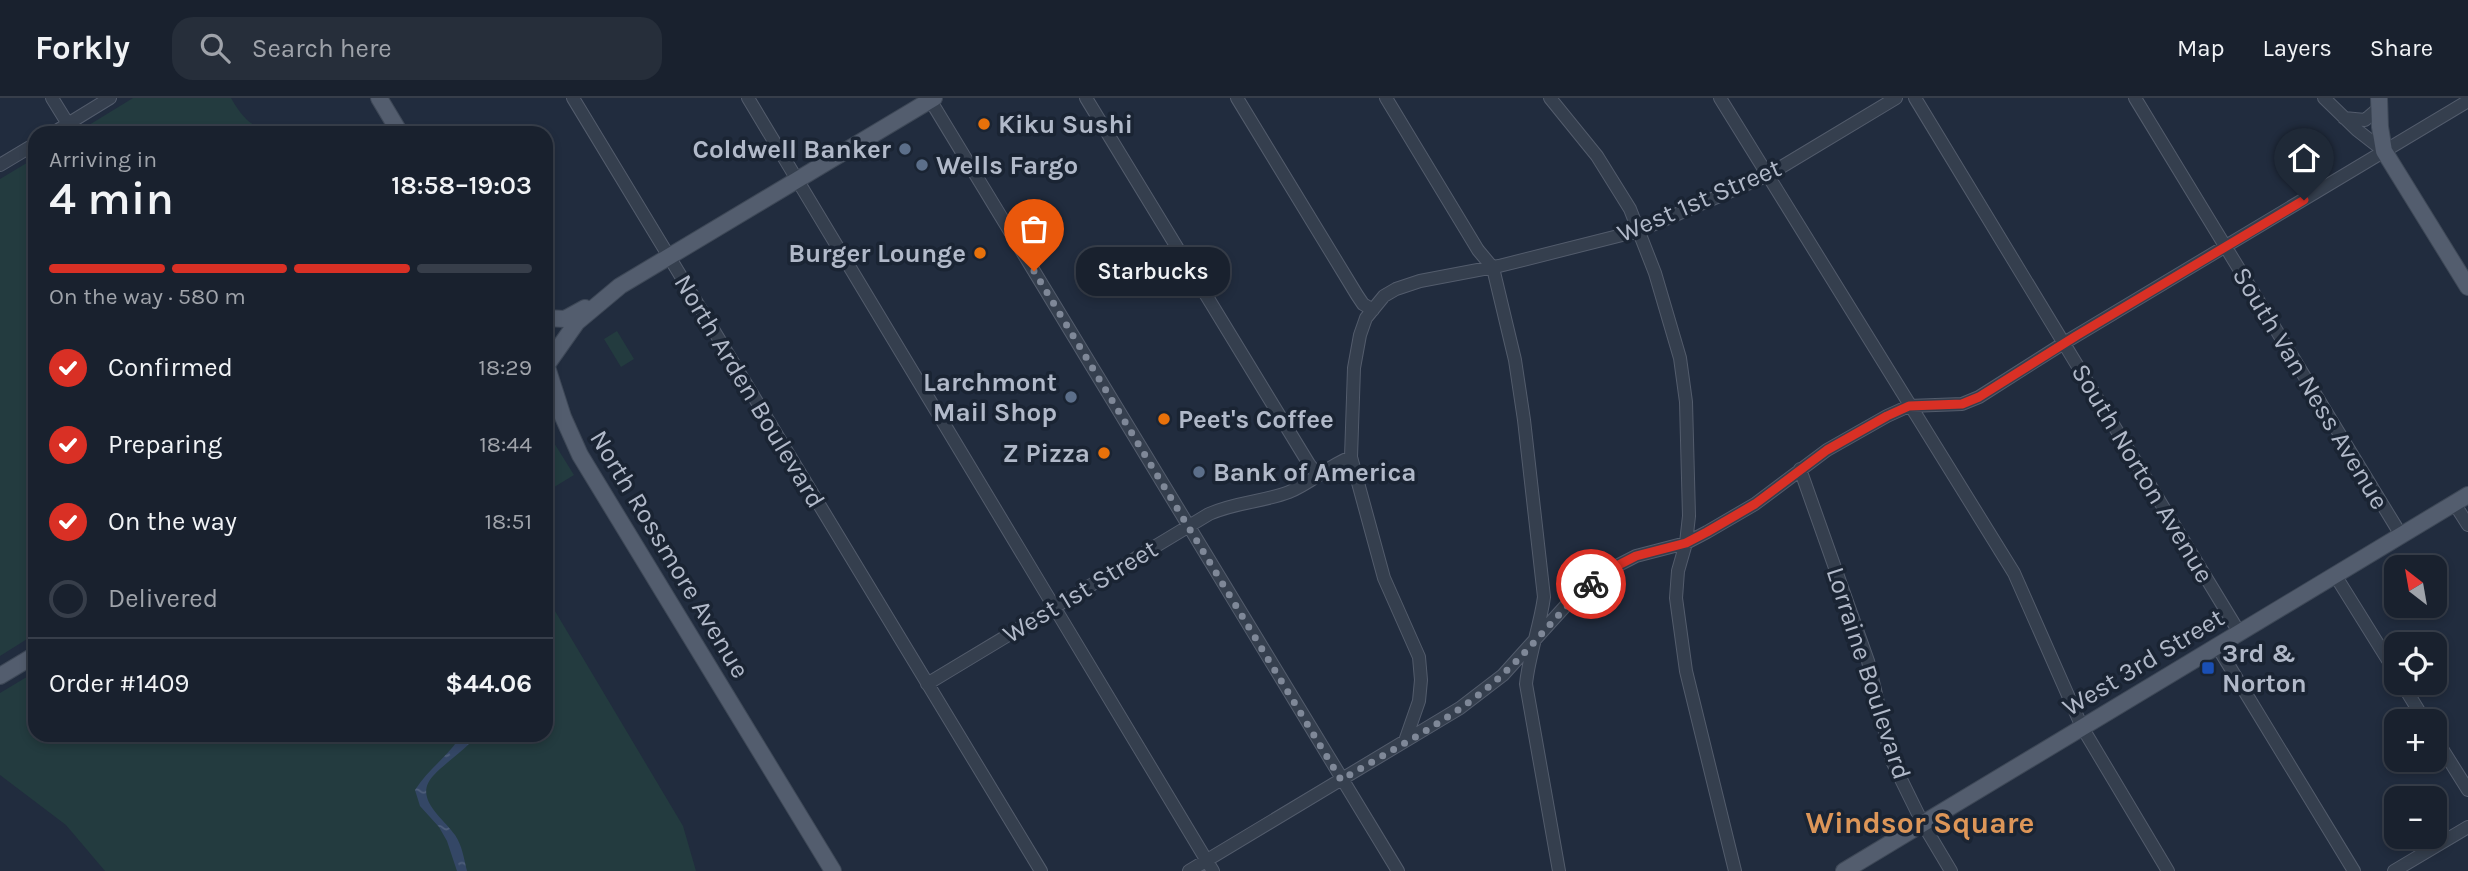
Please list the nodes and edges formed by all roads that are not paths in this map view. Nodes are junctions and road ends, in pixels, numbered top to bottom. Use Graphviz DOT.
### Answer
graph roads {
  1 [pos="52,98"];
  2 [pos="110,98"];
  3 [pos="379,98"];
  4 [pos="573,98"];
  5 [pos="748,98"];
  6 [pos="1086,98"];
  7 [pos="1237,98"];
  8 [pos="1386,98"];
  9 [pos="1550,98"];
  10 [pos="1720,98"];
  11 [pos="1896,98"];
  12 [pos="1915,98"];
  13 [pos="2135,98"];
  14 [pos="2324,98"];
  15 [pos="931,99"];
  16 [pos="2468,101"];
  17 [pos="2379,103"];
  18 [pos="2344,118"];
  19 [pos="68,124"];
  20 [pos="65,126"];
  21 [pos="396,126"];
  22 [pos="28,148"];
  23 [pos="2385,151"];
  24 [pos="0,165"];
  25 [pos="1768,175"];
  26 [pos="797,180"];
  27 [pos="1638,231"];
  28 [pos="2225,246"];
  29 [pos="669,256"];
  30 [pos="1493,268"];
  31 [pos="620,286"];
  32 [pos="2468,287"];
  33 [pos="1373,310"];
  34 [pos="553,318"];
  35 [pos="2064,343"];
  36 [pos="553,356"];
  37 [pos="553,385"];
  38 [pos="1909,406"];
  39 [pos="553,420"];
  40 [pos="569,430"];
  41 [pos="1351,457"];
  42 [pos="1800,469"];
  43 [pos="1317,474"];
  44 [pos="2461,499"];
  45 [pos="2468,525"];
  46 [pos="1188,526"];
  47 [pos="2401,535"];
  48 [pos="1686,543"];
  49 [pos="2335,575"];
  50 [pos="1055,607"];
  51 [pos="2239,632"];
  52 [pos="1535,640"];
  53 [pos="2217,646"];
  54 [pos="2384,655"];
  55 [pos="28,659"];
  56 [pos="0,676"];
  57 [pos="927,684"];
  58 [pos="2082,727"];
  59 [pos="1405,741"];
  60 [pos="2447,757"];
  61 [pos="1341,780"];
  62 [pos="2468,790"];
  63 [pos="1923,824"];
  64 [pos="2468,827"];
  65 [pos="1209,866"];
  66 [pos="834,871"];
  67 [pos="1041,871"];
  68 [pos="1189,871"];
  69 [pos="1398,871"];
  70 [pos="1559,871"];
  71 [pos="1735,871"];
  72 [pos="1844,871"];
  73 [pos="1951,871"];
  74 [pos="2168,871"];
  75 [pos="2354,871"];
  76 [pos="2394,871"];
  1 -- 19 [label="street"];
  2 -- 19 [label="street"];
  3 -- 21 [label="main road"];
  4 -- 29 [label="street, North Arden Boulevard"];
  5 -- 26 [label="street"];
  6 -- 43 [label="street"];
  7 -- 33 [label="street"];
  8 -- 30 [label="street"];
  9 -- 27 [label="street"];
  10 -- 25 [label="street"];
  11 -- 25 [label="street, West 1st Street"];
  12 -- 35 [label="street, South Norton Avenue"];
  13 -- 28 [label="street, South Van Ness Avenue"];
  14 -- 18 [label="street"];
  15 -- 26 [label="main road"];
  15 -- 46 [label="street"];
  16 -- 23 [label="street"];
  17 -- 18 [label="street"];
  17 -- 23 [label="main road"];
  18 -- 23 [label="street"];
  19 -- 20 [label="street"];
  22 -- 24 [label="street"];
  23 -- 28 [label="street"];
  23 -- 32 [label="main road"];
  25 -- 27 [label="street, West 1st Street"];
  25 -- 38 [label="street"];
  26 -- 29 [label="main road"];
  26 -- 50 [label="street"];
  27 -- 30 [label="street, West 1st Street"];
  27 -- 48 [label="street"];
  28 -- 35 [label="street"];
  28 -- 47 [label="street, South Van Ness Avenue"];
  29 -- 31 [label="main road"];
  29 -- 57 [label="street, North Arden Boulevard"];
  30 -- 33 [label="street, West 1st Street"];
  30 -- 52 [label="street"];
  31 -- 34 [label="main road"];
  31 -- 36 [label="main road"];
  33 -- 41 [label="street"];
  35 -- 38 [label="street"];
  35 -- 51 [label="street, South Norton Avenue"];
  37 -- 40 [label="main road, North Rossmore Avenue"];
  38 -- 42 [label="street"];
  38 -- 58 [label="street"];
  39 -- 40 [label="main road"];
  40 -- 66 [label="main road, North Rossmore Avenue"];
  41 -- 43 [label="street, West 1st Street"];
  41 -- 59 [label="street"];
  42 -- 48 [label="street"];
  42 -- 63 [label="street, Lorraine Boulevard"];
  43 -- 46 [label="street, West 1st Street"];
  44 -- 45 [label="street"];
  44 -- 47 [label="main road, West 3rd Street"];
  46 -- 50 [label="street, West 1st Street"];
  46 -- 61 [label="street"];
  47 -- 49 [label="main road, West 3rd Street"];
  48 -- 52 [label="street"];
  48 -- 71 [label="street"];
  49 -- 51 [label="main road, West 3rd Street"];
  49 -- 54 [label="street"];
  50 -- 57 [label="street, West 1st Street"];
  50 -- 65 [label="street"];
  51 -- 53 [label="main road, West 3rd Street"];
  52 -- 59 [label="street"];
  52 -- 70 [label="street"];
  53 -- 58 [label="main road, West 3rd Street"];
  53 -- 75 [label="street"];
  55 -- 56 [label="main road"];
  57 -- 67 [label="street, North Arden Boulevard"];
  58 -- 63 [label="main road, West 3rd Street"];
  58 -- 74 [label="street"];
  59 -- 61 [label="street"];
  60 -- 62 [label="street"];
  61 -- 65 [label="street"];
  61 -- 69 [label="street"];
  63 -- 72 [label="main road, West 3rd Street"];
  63 -- 73 [label="street, Lorraine Boulevard"];
  64 -- 76 [label="street"];
  65 -- 68 [label="street"];
}
